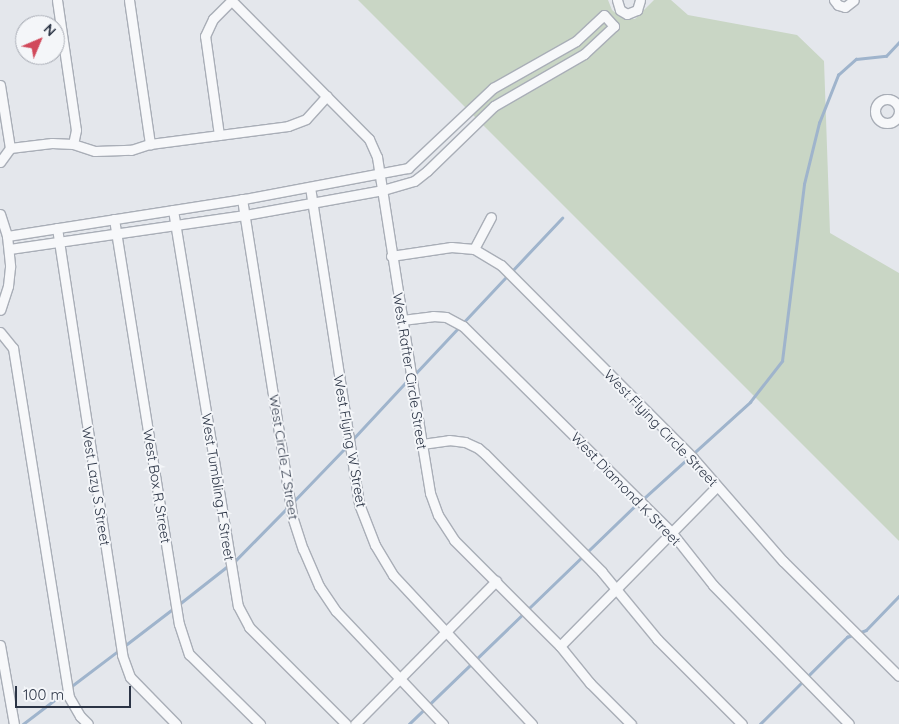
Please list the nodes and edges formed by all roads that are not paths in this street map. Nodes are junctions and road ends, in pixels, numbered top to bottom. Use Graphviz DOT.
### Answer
graph roads {
  1 [pos="57,0"];
  2 [pos="128,0"];
  3 [pos="232,0"];
  4 [pos="617,0"];
  5 [pos="640,0"];
  6 [pos="834,0"];
  7 [pos="854,0"];
  8 [pos="546,59"];
  9 [pos="553,72"];
  10 [pos="513,77"];
  11 [pos="0,84"];
  12 [pos="520,90"];
  13 [pos="327,96"];
  14 [pos="455,123"];
  15 [pos="466,134"];
  16 [pos="219,135"];
  17 [pos="74,144"];
  18 [pos="150,144"];
  19 [pos="10,148"];
  20 [pos="0,162"];
  21 [pos="380,174"];
  22 [pos="310,187"];
  23 [pos="383,190"];
  24 [pos="242,199"];
  25 [pos="313,203"];
  26 [pos="173,210"];
  27 [pos="0,214"];
  28 [pos="245,215"];
  29 [pos="491,217"];
  30 [pos="114,219"];
  31 [pos="175,224"];
  32 [pos="57,228"];
  33 [pos="118,232"];
  34 [pos="7,236"];
  35 [pos="59,242"];
  36 [pos="9,249"];
  37 [pos="474,249"];
  38 [pos="391,256"];
  39 [pos="0,310"];
  40 [pos="402,320"];
  41 [pos="0,332"];
  42 [pos="422,444"];
  43 [pos="717,486"];
  44 [pos="672,533"];
  45 [pos="496,581"];
  46 [pos="616,590"];
  47 [pos="446,632"];
  48 [pos="0,645"];
  49 [pos="560,646"];
  50 [pos="899,676"];
  51 [pos="399,679"];
  52 [pos="14,724"];
  53 [pos="88,724"];
  54 [pos="176,724"];
  55 [pos="260,724"];
  56 [pos="346,724"];
  57 [pos="355,724"];
  58 [pos="443,724"];
  59 [pos="532,724"];
  60 [pos="631,724"];
  61 [pos="742,724"];
  62 [pos="849,724"];
  1 -- 17 [label="street"];
  2 -- 18 [label="street"];
  3 -- 13 [label="street, West Rafter Circle Street"];
  3 -- 16 [label="street"];
  4 -- 5 [label="street"];
  6 -- 7 [label="street"];
  8 -- 9 [label="street"];
  8 -- 9 [label="street"];
  8 -- 10 [label="street"];
  9 -- 12 [label="street"];
  10 -- 12 [label="street"];
  10 -- 14 [label="street"];
  11 -- 19 [label="street"];
  12 -- 15 [label="street"];
  13 -- 16 [label="street"];
  13 -- 21 [label="street, West Rafter Circle Street"];
  14 -- 15 [label="street"];
  14 -- 21 [label="street"];
  15 -- 23 [label="street"];
  16 -- 18 [label="street"];
  17 -- 18 [label="street"];
  17 -- 19 [label="street"];
  19 -- 20 [label="street"];
  21 -- 22 [label="street"];
  21 -- 23 [label="street, West Rafter Circle Street"];
  22 -- 24 [label="street"];
  22 -- 25 [label="street, West Flying W Street"];
  23 -- 25 [label="street"];
  23 -- 38 [label="street, West Rafter Circle Street"];
  24 -- 26 [label="street"];
  24 -- 28 [label="street, West Circle Z Street"];
  25 -- 28 [label="street"];
  25 -- 47 [label="street, West Flying W Street"];
  26 -- 30 [label="street"];
  26 -- 31 [label="street, West Tumbling F Street"];
  27 -- 34 [label="street"];
  28 -- 31 [label="street"];
  28 -- 51 [label="street, West Circle Z Street"];
  29 -- 37 [label="street"];
  30 -- 32 [label="street"];
  30 -- 33 [label="street, West Box R Street"];
  31 -- 33 [label="street"];
  31 -- 56 [label="street, West Tumbling F Street"];
  32 -- 34 [label="street"];
  32 -- 35 [label="street, West Lazy S Street"];
  33 -- 35 [label="street"];
  33 -- 55 [label="street, West Box R Street"];
  34 -- 36 [label="street"];
  35 -- 36 [label="street"];
  35 -- 54 [label="street, West Lazy S Street"];
  36 -- 39 [label="street"];
  37 -- 38 [label="street, West Flying Circle Street"];
  37 -- 43 [label="street, West Flying Circle Street"];
  38 -- 40 [label="street, West Rafter Circle Street"];
  40 -- 42 [label="street, West Rafter Circle Street"];
  40 -- 44 [label="street, West Diamond K Street"];
  41 -- 53 [label="street"];
  42 -- 45 [label="street, West Rafter Circle Street"];
  42 -- 46 [label="street"];
  43 -- 44 [label="street"];
  43 -- 50 [label="street, West Flying Circle Street"];
  44 -- 46 [label="street"];
  44 -- 62 [label="street, West Diamond K Street"];
  45 -- 47 [label="street"];
  45 -- 49 [label="street, West Rafter Circle Street"];
  46 -- 49 [label="street"];
  46 -- 61 [label="street"];
  47 -- 51 [label="street"];
  47 -- 59 [label="street, West Flying W Street"];
  48 -- 52 [label="street"];
  49 -- 60 [label="street, West Rafter Circle Street"];
  51 -- 57 [label="street"];
  51 -- 58 [label="street, West Circle Z Street"];
}
